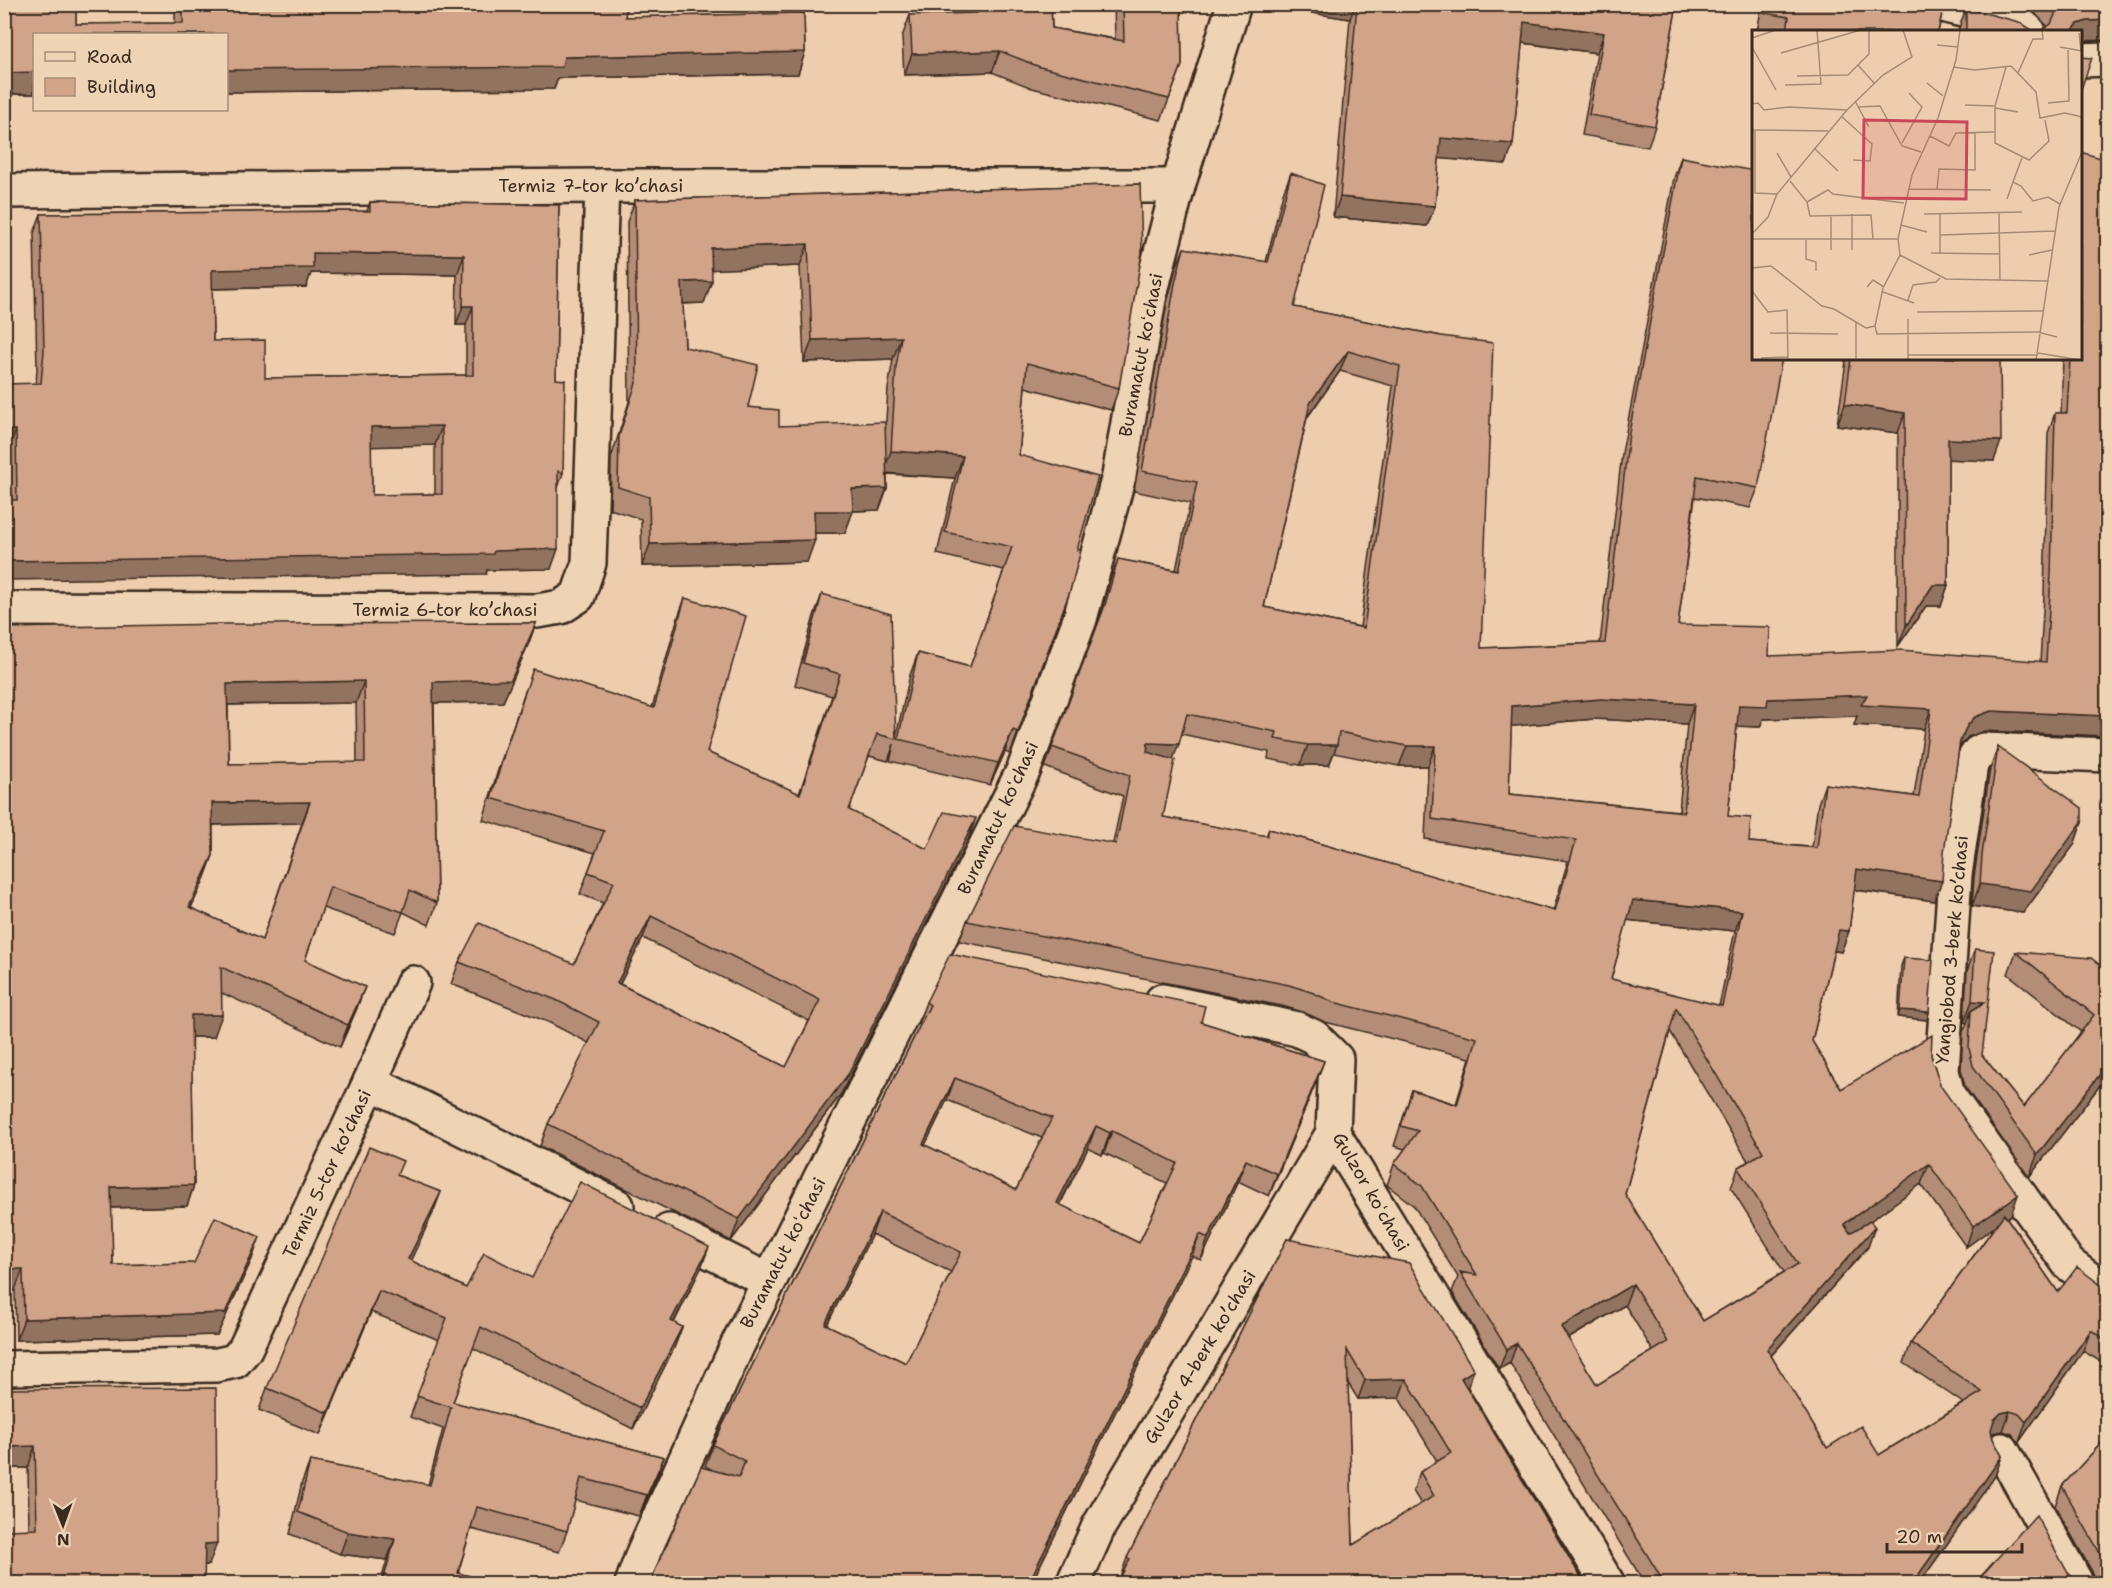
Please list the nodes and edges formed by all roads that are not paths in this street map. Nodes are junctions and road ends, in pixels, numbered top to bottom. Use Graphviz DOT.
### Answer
graph roads {
  1 [pos="1234,4"];
  2 [pos="1939,4"];
  3 [pos="2026,30"];
  4 [pos="2108,59"];
  5 [pos="2082,60"];
  6 [pos="602,186"];
  7 [pos="1178,186"];
  8 [pos="4,191"];
  9 [pos="4,609"];
  10 [pos="2108,755"];
  11 [pos="413,983"];
  12 [pos="1128,994"];
  13 [pos="370,1082"];
  14 [pos="1333,1133"];
  15 [pos="769,1281"];
  16 [pos="2108,1293"];
  17 [pos="4,1368"];
  18 [pos="2002,1450"];
  19 [pos="632,1584"];
  20 [pos="1073,1584"];
  21 [pos="1608,1584"];
  22 [pos="2077,1584"];
  1 -- 7 [label="street, Buramatut koʻchasi"];
  2 -- 3 [label="street"];
  4 -- 5 [label="street"];
  6 -- 7 [label="street, Termiz 7-tor koʼchasi"];
  6 -- 8 [label="street, Termiz 7-tor koʼchasi"];
  6 -- 9 [label="street, Termiz 6-tor koʼchasi"];
  7 -- 15 [label="street, Buramatut koʻchasi"];
  10 -- 16 [label="street, Yangiobod 3-berk koʼchasi"];
  11 -- 13 [label="street"];
  12 -- 14 [label="street, Gulzor koʻchasi"];
  13 -- 15 [label="street, Termiz 5-tor koʼchasi"];
  13 -- 17 [label="street, Termiz 5-tor koʼchasi"];
  14 -- 20 [label="street, Gulzor 4-berk koʼchasi"];
  14 -- 21 [label="street, Gulzor koʻchasi"];
  15 -- 19 [label="street, Buramatut koʻchasi"];
  18 -- 22 [label="street"];
}
